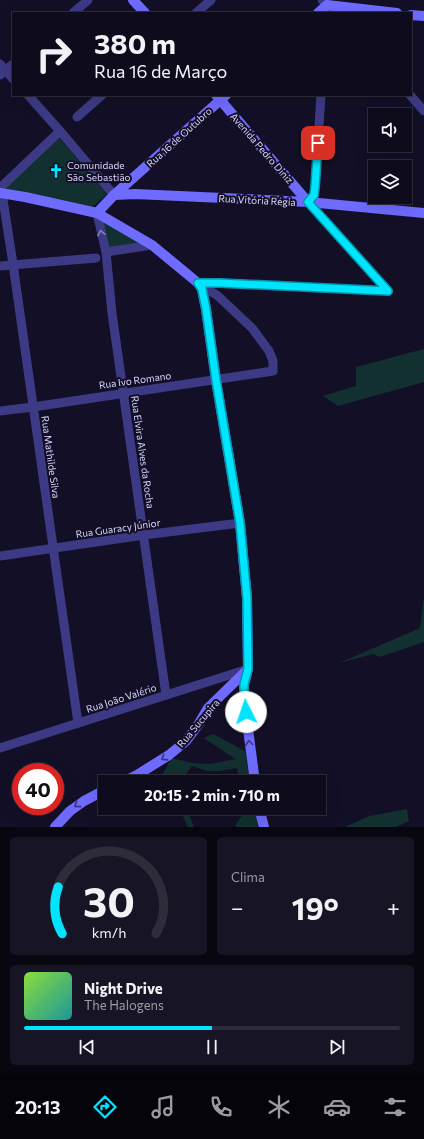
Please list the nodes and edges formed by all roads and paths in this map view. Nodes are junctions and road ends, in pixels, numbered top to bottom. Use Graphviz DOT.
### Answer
graph roads {
  1 [pos="88,0"];
  2 [pos="134,0"];
  3 [pos="211,0"];
  4 [pos="328,5"];
  5 [pos="74,12"];
  6 [pos="143,12"];
  7 [pos="197,12"];
  8 [pos="319,12"];
  9 [pos="388,12"];
  10 [pos="412,15"];
  11 [pos="424,16"];
  12 [pos="12,65"];
  13 [pos="2,70"];
  14 [pos="12,78"];
  15 [pos="29,96"];
  16 [pos="101,96"];
  17 [pos="321,96"];
  18 [pos="411,96"];
  19 [pos="221,97"];
  20 [pos="424,110"];
  21 [pos="77,117"];
  22 [pos="60,131"];
  23 [pos="0,192"];
  24 [pos="114,195"];
  25 [pos="308,202"];
  26 [pos="97,213"];
  27 [pos="424,213"];
  28 [pos="152,245"];
  29 [pos="106,252"];
  30 [pos="96,258"];
  31 [pos="13,264"];
  32 [pos="0,266"];
  33 [pos="198,283"];
  34 [pos="216,380"];
  35 [pos="123,393"];
  36 [pos="32,407"];
  37 [pos="0,411"];
  38 [pos="240,523"];
  39 [pos="144,535"];
  40 [pos="53,548"];
  41 [pos="0,556"];
  42 [pos="248,669"];
  43 [pos="166,694"];
  44 [pos="78,723"];
  45 [pos="0,748"];
  46 [pos="137,775"];
  47 [pos="254,775"];
  48 [pos="98,794"];
  49 [pos="261,815"];
  50 [pos="55,827"];
  51 [pos="264,827"];
  1 -- 5 [label="street"];
  2 -- 6 [label="street"];
  3 -- 7 [label="street"];
  4 -- 8 [label="street"];
  4 -- 9 [label="street"];
  10 -- 11 [label="street"];
  12 -- 13 [label="street"];
  13 -- 14 [label="street"];
  15 -- 22 [label="street"];
  16 -- 21 [label="street"];
  17 -- 25 [label="street"];
  18 -- 20 [label="street"];
  19 -- 24 [label="street, Rua 16 de Outubro"];
  19 -- 25 [label="street, Avenida Pedro Diniz"];
  22 -- 23 [label="street"];
  22 -- 24 [label="street"];
  23 -- 26 [label="street"];
  23 -- 31 [label="street, Rua Mathilde Silva"];
  24 -- 25 [label="street, Rua Vitória Régia"];
  24 -- 26 [label="street, Rua 16 de Outubro"];
  25 -- 27 [label="street, Rua Vitória Régia"];
  25 -- 33 [label="street, Avenida Pedro Diniz"];
  26 -- 28 [label="street"];
  29 -- 26 [label="street, Rua Elvira Alves da Rocha, one-way"];
  28 -- 29 [label="street"];
  28 -- 33 [label="street"];
  29 -- 35 [label="street, Rua Elvira Alves da Rocha"];
  30 -- 31 [label="street"];
  31 -- 32 [label="street"];
  31 -- 36 [label="street, Rua Mathilde Silva"];
  33 -- 34 [label="street"];
  33 -- 34 [label="street, Rua Ivo Romano"];
  34 -- 35 [label="street, Rua Ivo Romano"];
  34 -- 38 [label="street"];
  35 -- 36 [label="street, Rua Ivo Romano"];
  35 -- 39 [label="street, Rua Elvira Alves da Rocha"];
  36 -- 37 [label="street, Rua Ivo Romano"];
  36 -- 40 [label="street, Rua Mathilde Silva"];
  38 -- 39 [label="street, Rua Guaracy Júnior"];
  38 -- 42 [label="street"];
  39 -- 40 [label="street, Rua Guaracy Júnior"];
  39 -- 43 [label="street, Rua Elvira Alves da Rocha"];
  40 -- 41 [label="street, Rua Guaracy Júnior"];
  40 -- 44 [label="street, Rua Mathilde Silva"];
  42 -- 43 [label="street, Rua João Valério"];
  42 -- 46 [label="street, Rua Sucupira, one-way"];
  47 -- 42 [label="street, one-way"];
  43 -- 44 [label="street, Rua João Valério"];
  44 -- 45 [label="street, Rua João Valério"];
  48 -- 50 [label="street, one-way"];
  49 -- 51 [label="street"];
}
